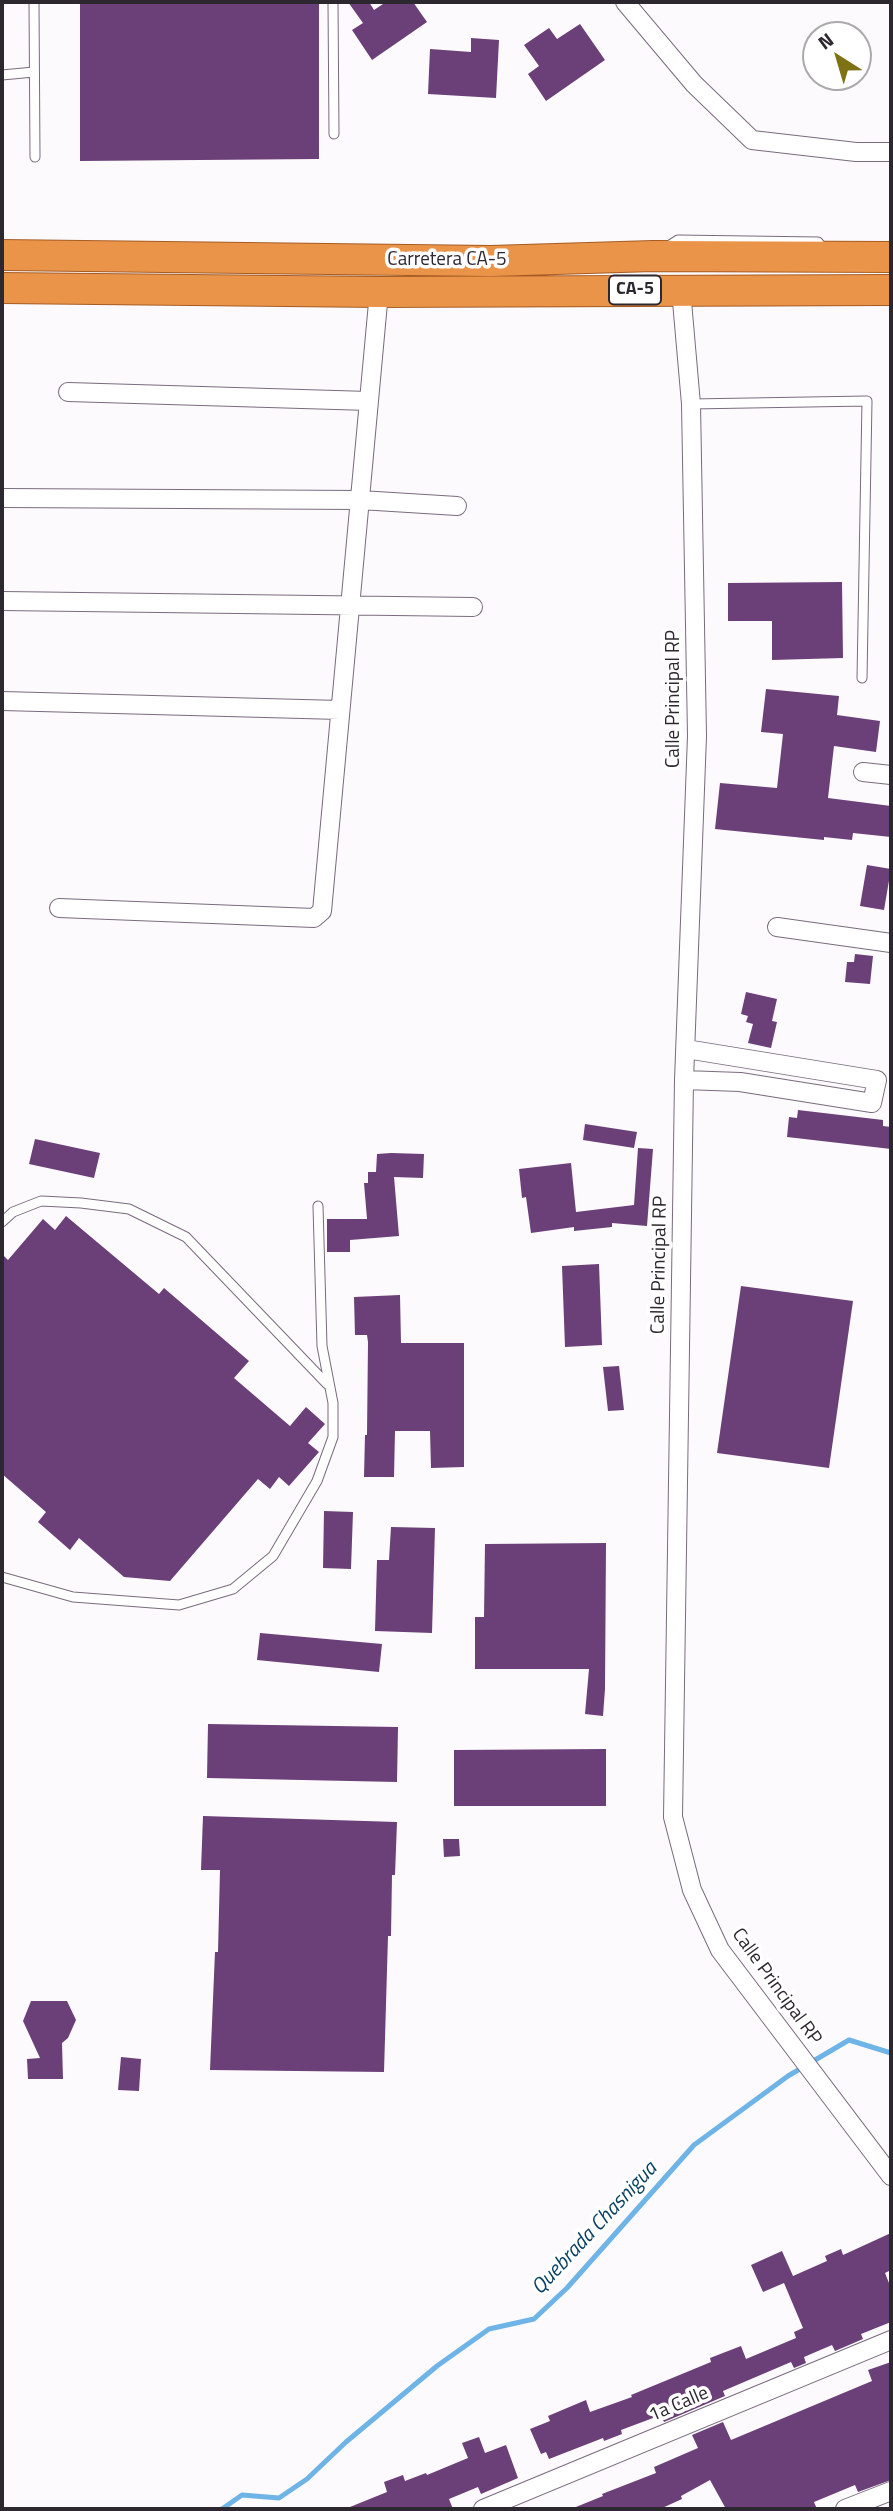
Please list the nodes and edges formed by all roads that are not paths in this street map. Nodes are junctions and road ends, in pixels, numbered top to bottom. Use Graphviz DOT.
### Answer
graph roads {
  1 [pos="34,2"];
  2 [pos="333,2"];
  3 [pos="625,2"];
  4 [pos="34,72"];
  5 [pos="2,75"];
  6 [pos="334,134"];
  7 [pos="891,152"];
  8 [pos="35,157"];
  9 [pos="891,242"];
  10 [pos="2,255"];
  11 [pos="891,257"];
  12 [pos="830,258"];
  13 [pos="441,261"];
  14 [pos="2,288"];
  15 [pos="681,290"];
  16 [pos="891,290"];
  17 [pos="223,291"];
  18 [pos="379,292"];
  19 [pos="68,391"];
  20 [pos="369,401"];
  21 [pos="691,404"];
  22 [pos="2,498"];
  23 [pos="360,500"];
  24 [pos="457,506"];
  25 [pos="2,601"];
  26 [pos="350,605"];
  27 [pos="473,607"];
  28 [pos="862,678"];
  29 [pos="2,702"];
  30 [pos="341,710"];
  31 [pos="863,772"];
  32 [pos="891,775"];
  33 [pos="59,908"];
  34 [pos="777,927"];
  35 [pos="891,943"];
  36 [pos="686,1049"];
  37 [pos="684,1080"];
  38 [pos="879,1092"];
  39 [pos="318,1206"];
  40 [pos="2,1222"];
  41 [pos="328,1385"];
  42 [pos="2,1577"];
  43 [pos="891,2176"];
  44 [pos="891,2340"];
  45 [pos="891,2491"];
  46 [pos="483,2509"];
  47 [pos="845,2509"];
  1 -- 4 [label="lane"];
  2 -- 6 [label="lane"];
  3 -- 7 [label="street"];
  4 -- 5 [label="lane"];
  4 -- 8 [label="lane"];
  9 -- 12 [label="highway"];
  10 -- 13 [label="highway, Carretera CA-5 / CA-5"];
  11 -- 12 [label="highway, Carretera CA-5 / CA-5"];
  12 -- 13 [label="highway, Carretera CA-5 / CA-5"];
  13 -- 17 [label="highway"];
  14 -- 17 [label="highway, Carretera CA-5 / CA-5"];
  15 -- 16 [label="highway, Carretera CA-5 / CA-5"];
  15 -- 18 [label="highway, Carretera CA-5 / CA-5"];
  15 -- 21 [label="street, Calle Principal RP"];
  17 -- 18 [label="highway, Carretera CA-5 / CA-5"];
  18 -- 20 [label="street"];
  19 -- 20 [label="street"];
  20 -- 23 [label="street"];
  21 -- 28 [label="lane"];
  21 -- 36 [label="street, Calle Principal RP"];
  22 -- 23 [label="street"];
  23 -- 24 [label="street"];
  23 -- 26 [label="street"];
  25 -- 26 [label="street"];
  26 -- 27 [label="street"];
  26 -- 30 [label="street"];
  29 -- 30 [label="street"];
  30 -- 33 [label="street"];
  31 -- 32 [label="street"];
  34 -- 35 [label="street"];
  36 -- 37 [label="street, Calle Principal RP"];
  36 -- 38 [label="street"];
  37 -- 38 [label="street"];
  37 -- 43 [label="street, Calle Principal RP"];
  39 -- 41 [label="lane"];
  40 -- 41 [label="lane"];
  41 -- 42 [label="lane"];
  44 -- 46 [label="street, 1a Calle"];
  45 -- 47 [label="street"];
}
